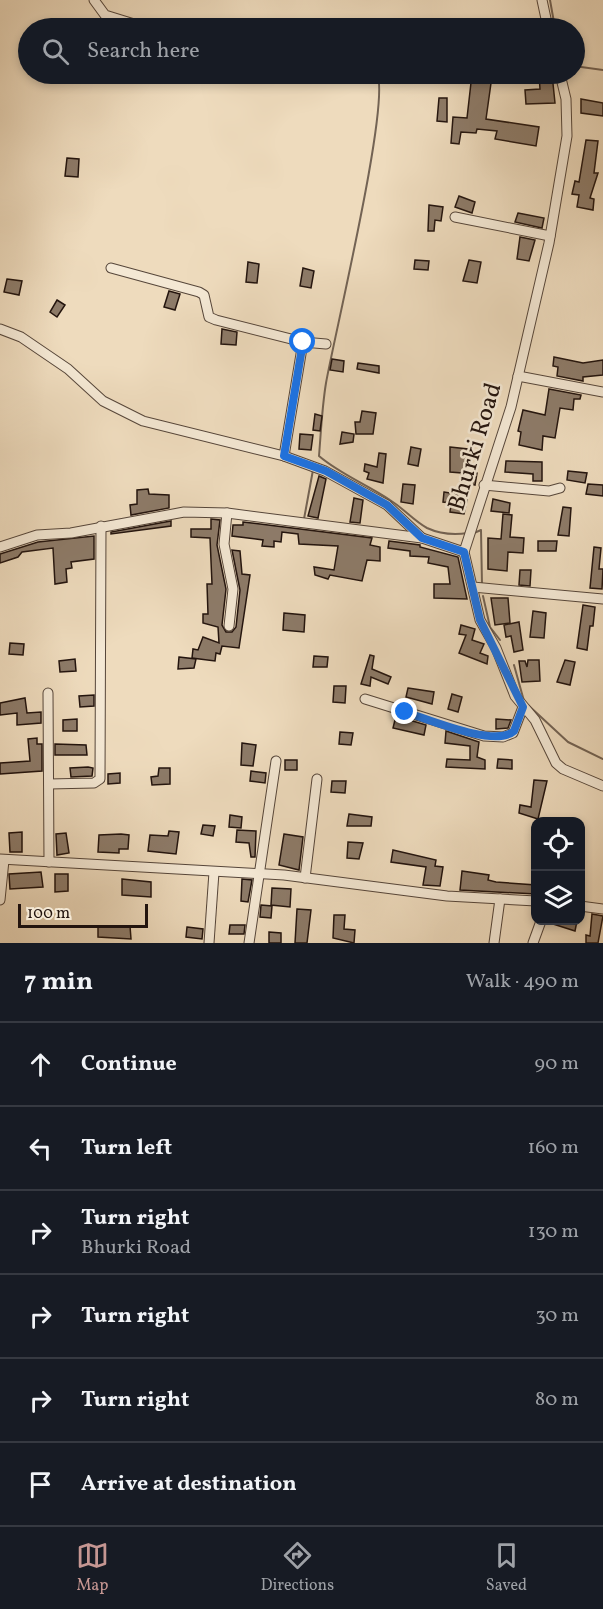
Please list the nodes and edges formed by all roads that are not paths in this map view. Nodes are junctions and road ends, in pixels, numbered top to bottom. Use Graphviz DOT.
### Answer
graph roads {
  1 [pos="94,0"];
  2 [pos="542,0"];
  3 [pos="115,18"];
  4 [pos="546,18"];
  5 [pos="562,84"];
  6 [pos="455,217"];
  7 [pos="550,236"];
  8 [pos="111,268"];
  9 [pos="0,329"];
  10 [pos="303,342"];
  11 [pos="326,344"];
  12 [pos="518,376"];
  13 [pos="603,392"];
  14 [pos="284,456"];
  15 [pos="484,485"];
  16 [pos="560,488"];
  17 [pos="227,513"];
  18 [pos="101,526"];
  19 [pos="422,538"];
  20 [pos="466,547"];
  21 [pos="0,548"];
  22 [pos="473,587"];
  23 [pos="603,599"];
  24 [pos="229,626"];
  25 [pos="48,693"];
  26 [pos="365,699"];
  27 [pos="523,707"];
  28 [pos="276,760"];
  29 [pos="317,779"];
  30 [pos="49,784"];
  31 [pos="603,786"];
  32 [pos="2,860"];
  33 [pos="49,862"];
  34 [pos="214,872"];
  35 [pos="258,874"];
  36 [pos="304,878"];
  37 [pos="500,899"];
  38 [pos="0,900"];
  39 [pos="531,901"];
  40 [pos="585,907"];
  41 [pos="603,909"];
  42 [pos="541,925"];
  43 [pos="209,943"];
  44 [pos="249,943"];
  45 [pos="494,943"];
  46 [pos="534,943"];
  1 -- 3 [label="street"];
  2 -- 4 [label="street"];
  5 -- 7 [label="street, Bhurki Road"];
  6 -- 7 [label="street"];
  7 -- 12 [label="street, Bhurki Road"];
  8 -- 10 [label="street"];
  9 -- 14 [label="street"];
  10 -- 11 [label="street"];
  10 -- 14 [label="street"];
  12 -- 13 [label="street"];
  12 -- 15 [label="street, Bhurki Road"];
  14 -- 19 [label="street"];
  15 -- 16 [label="street"];
  15 -- 20 [label="street, Bhurki Road"];
  17 -- 18 [label="street"];
  17 -- 19 [label="street"];
  17 -- 24 [label="street"];
  18 -- 21 [label="street"];
  18 -- 30 [label="street"];
  19 -- 20 [label="street"];
  20 -- 22 [label="street"];
  22 -- 23 [label="street"];
  22 -- 27 [label="street"];
  25 -- 30 [label="street"];
  26 -- 27 [label="street"];
  27 -- 31 [label="street"];
  28 -- 35 [label="street"];
  29 -- 36 [label="street"];
  30 -- 33 [label="street"];
  32 -- 33 [label="street"];
  32 -- 38 [label="street"];
  33 -- 34 [label="street"];
  34 -- 35 [label="street"];
  34 -- 43 [label="street"];
  35 -- 36 [label="street"];
  35 -- 44 [label="street"];
  36 -- 37 [label="street"];
  37 -- 39 [label="street"];
  37 -- 45 [label="street"];
  40 -- 41 [label="street"];
  42 -- 46 [label="street"];
}
